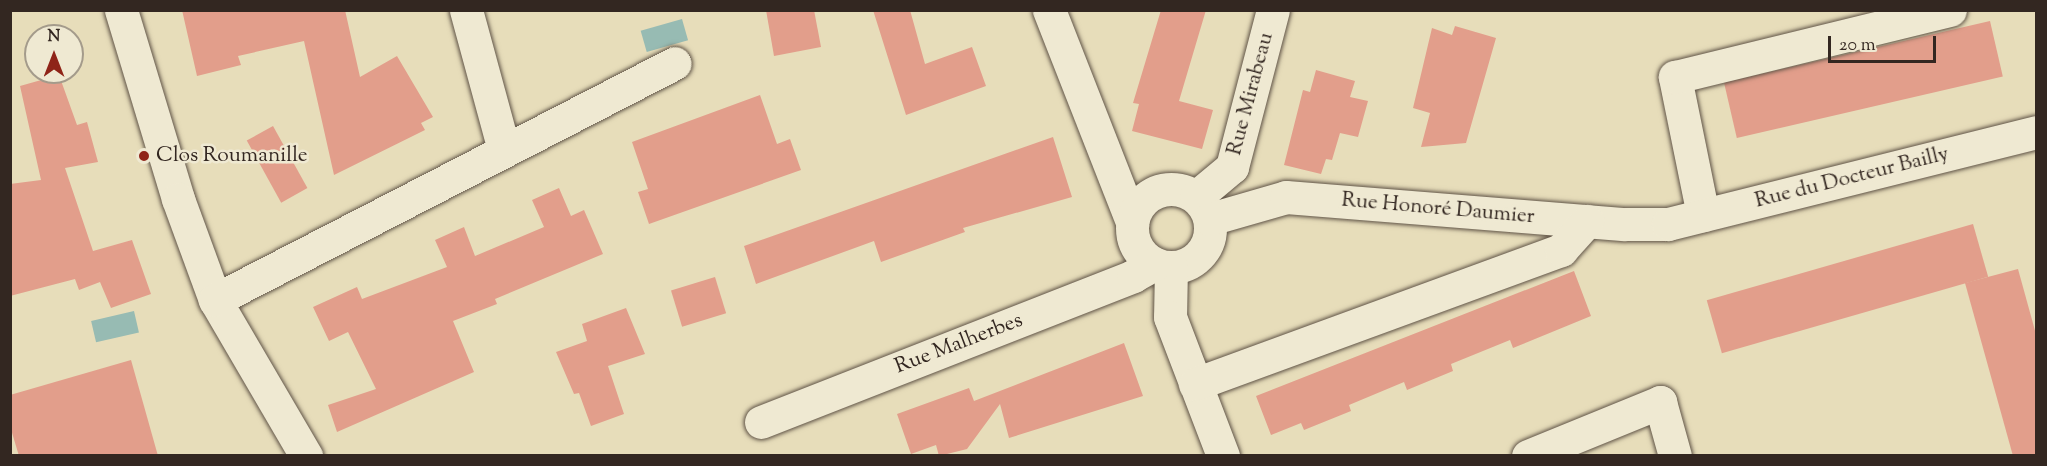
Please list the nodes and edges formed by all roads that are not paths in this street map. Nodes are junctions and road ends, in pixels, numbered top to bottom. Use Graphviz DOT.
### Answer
graph roads {
  1 [pos="120,10"];
  2 [pos="466,10"];
  3 [pos="1049,10"];
  4 [pos="1273,10"];
  5 [pos="1950,10"];
  6 [pos="675,63"];
  7 [pos="2037,132"];
  8 [pos="504,150"];
  9 [pos="1203,208"];
  10 [pos="1703,215"];
  11 [pos="1587,221"];
  12 [pos="1132,222"];
  13 [pos="1668,224"];
  14 [pos="1163,266"];
  15 [pos="215,300"];
  16 [pos="1195,384"];
  17 [pos="761,422"];
  18 [pos="306,456"];
  19 [pos="1223,456"];
  20 [pos="1528,456"];
  21 [pos="1675,456"];
  1 -- 15 [label="street"];
  2 -- 8 [label="street"];
  3 -- 12 [label="street"];
  4 -- 9 [label="street, Rue Mirabeau"];
  5 -- 10 [label="street"];
  6 -- 8 [label="street"];
  7 -- 10 [label="street, Rue du Docteur Bailly"];
  8 -- 15 [label="street"];
  9 -- 11 [label="street, Rue Honoré Daumier"];
  9 -- 12 [label="street"];
  9 -- 14 [label="street"];
  10 -- 13 [label="street, Rue du Docteur Bailly"];
  11 -- 13 [label="street, Rue Honoré Daumier"];
  11 -- 16 [label="street"];
  12 -- 14 [label="street"];
  14 -- 16 [label="street"];
  14 -- 17 [label="street, Rue Malherbes"];
  15 -- 18 [label="street"];
  16 -- 19 [label="street"];
  20 -- 21 [label="street"];
}
